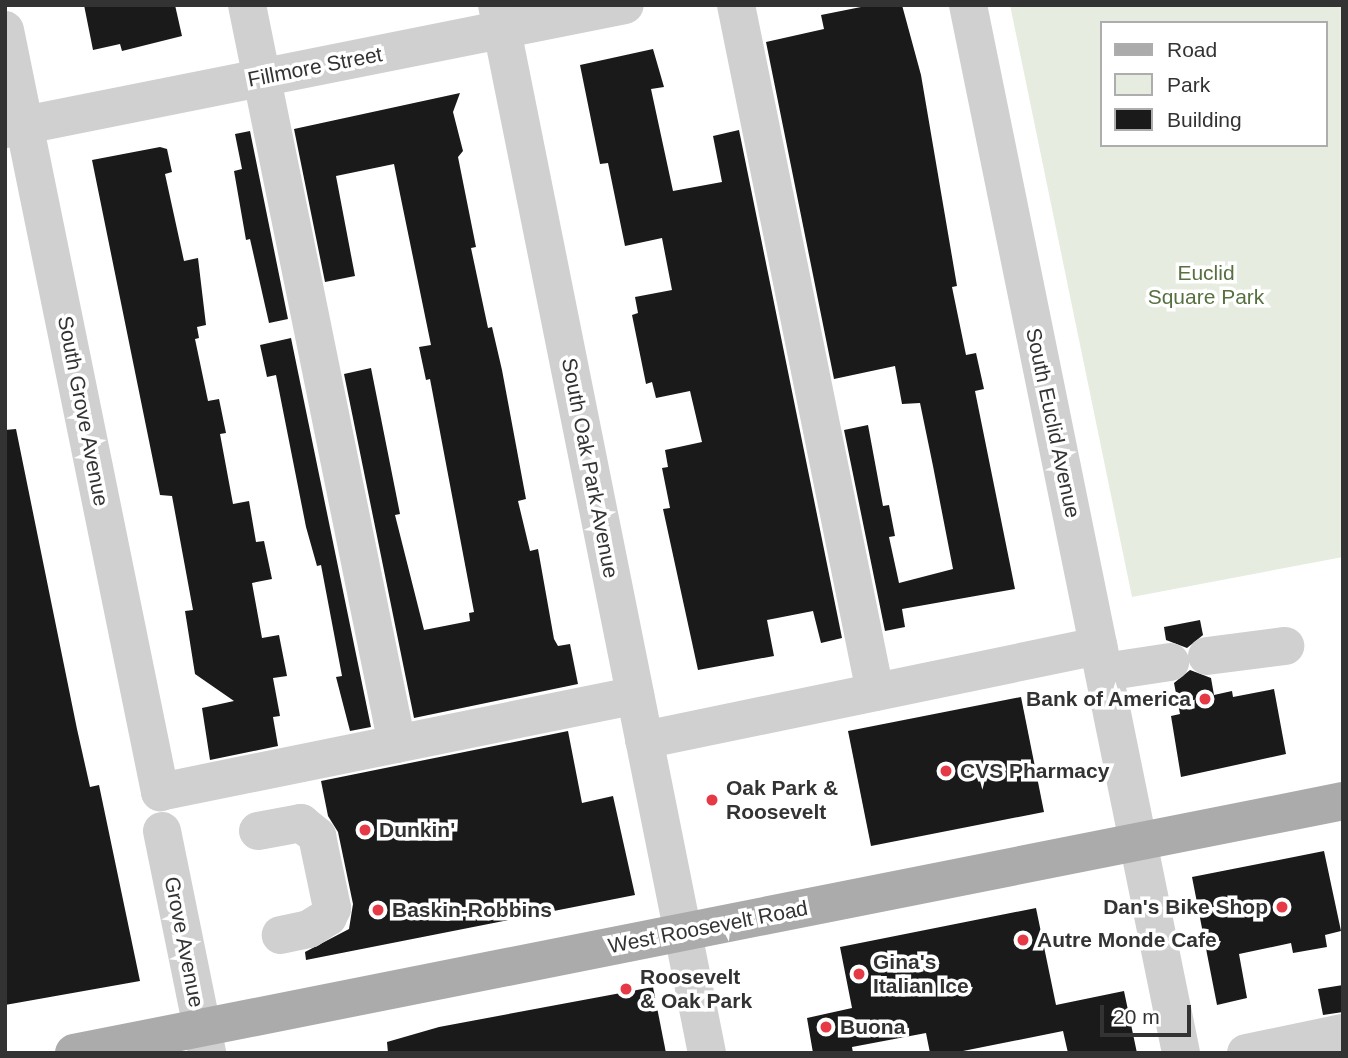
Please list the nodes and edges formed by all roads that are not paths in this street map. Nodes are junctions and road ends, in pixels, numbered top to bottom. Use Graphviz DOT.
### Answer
graph roads {
  1 [pos="247,5"];
  2 [pos="625,5"];
  3 [pos="736,5"];
  4 [pos="968,5"];
  5 [pos="500,17"];
  6 [pos="5,30"];
  7 [pos="261,78"];
  8 [pos="15,127"];
  9 [pos="1285,646"];
  10 [pos="1101,659"];
  11 [pos="875,692"];
  12 [pos="635,695"];
  13 [pos="644,740"];
  14 [pos="397,744"];
  15 [pos="1343,801"];
  16 [pos="162,831"];
  17 [pos="258,831"];
  18 [pos="1138,842"];
  19 [pos="683,932"];
  20 [pos="281,935"];
  21 [pos="1343,1033"];
  22 [pos="204,1040"];
  23 [pos="74,1053"];
  24 [pos="707,1053"];
  25 [pos="1181,1053"];
  26 [pos="1246,1053"];
  1 -- 7 [label="street"];
  2 -- 5 [label="street, Fillmore Street"];
  3 -- 11 [label="street"];
  4 -- 10 [label="street, South Euclid Avenue"];
  5 -- 7 [label="street, Fillmore Street"];
  5 -- 12 [label="street, South Oak Park Avenue"];
  6 -- 8 [label="street, South Grove Avenue"];
  7 -- 8 [label="street, Fillmore Street"];
  7 -- 14 [label="street"];
  8 -- 14 [label="street, South Grove Avenue"];
  9 -- 10 [label="street"];
  10 -- 11 [label="street"];
  10 -- 18 [label="street, South Euclid Avenue"];
  11 -- 13 [label="street"];
  12 -- 13 [label="street, South Oak Park Avenue"];
  12 -- 14 [label="street"];
  13 -- 19 [label="street, South Oak Park Avenue"];
  15 -- 18 [label="main road, West Roosevelt Road"];
  16 -- 22 [label="street, Grove Avenue"];
  17 -- 20 [label="street"];
  18 -- 19 [label="main road, West Roosevelt Road"];
  18 -- 25 [label="street, South Euclid Avenue"];
  19 -- 22 [label="main road, West Roosevelt Road"];
  19 -- 24 [label="street, South Oak Park Avenue"];
  21 -- 26 [label="street"];
  22 -- 23 [label="main road, West Roosevelt Road"];
}
